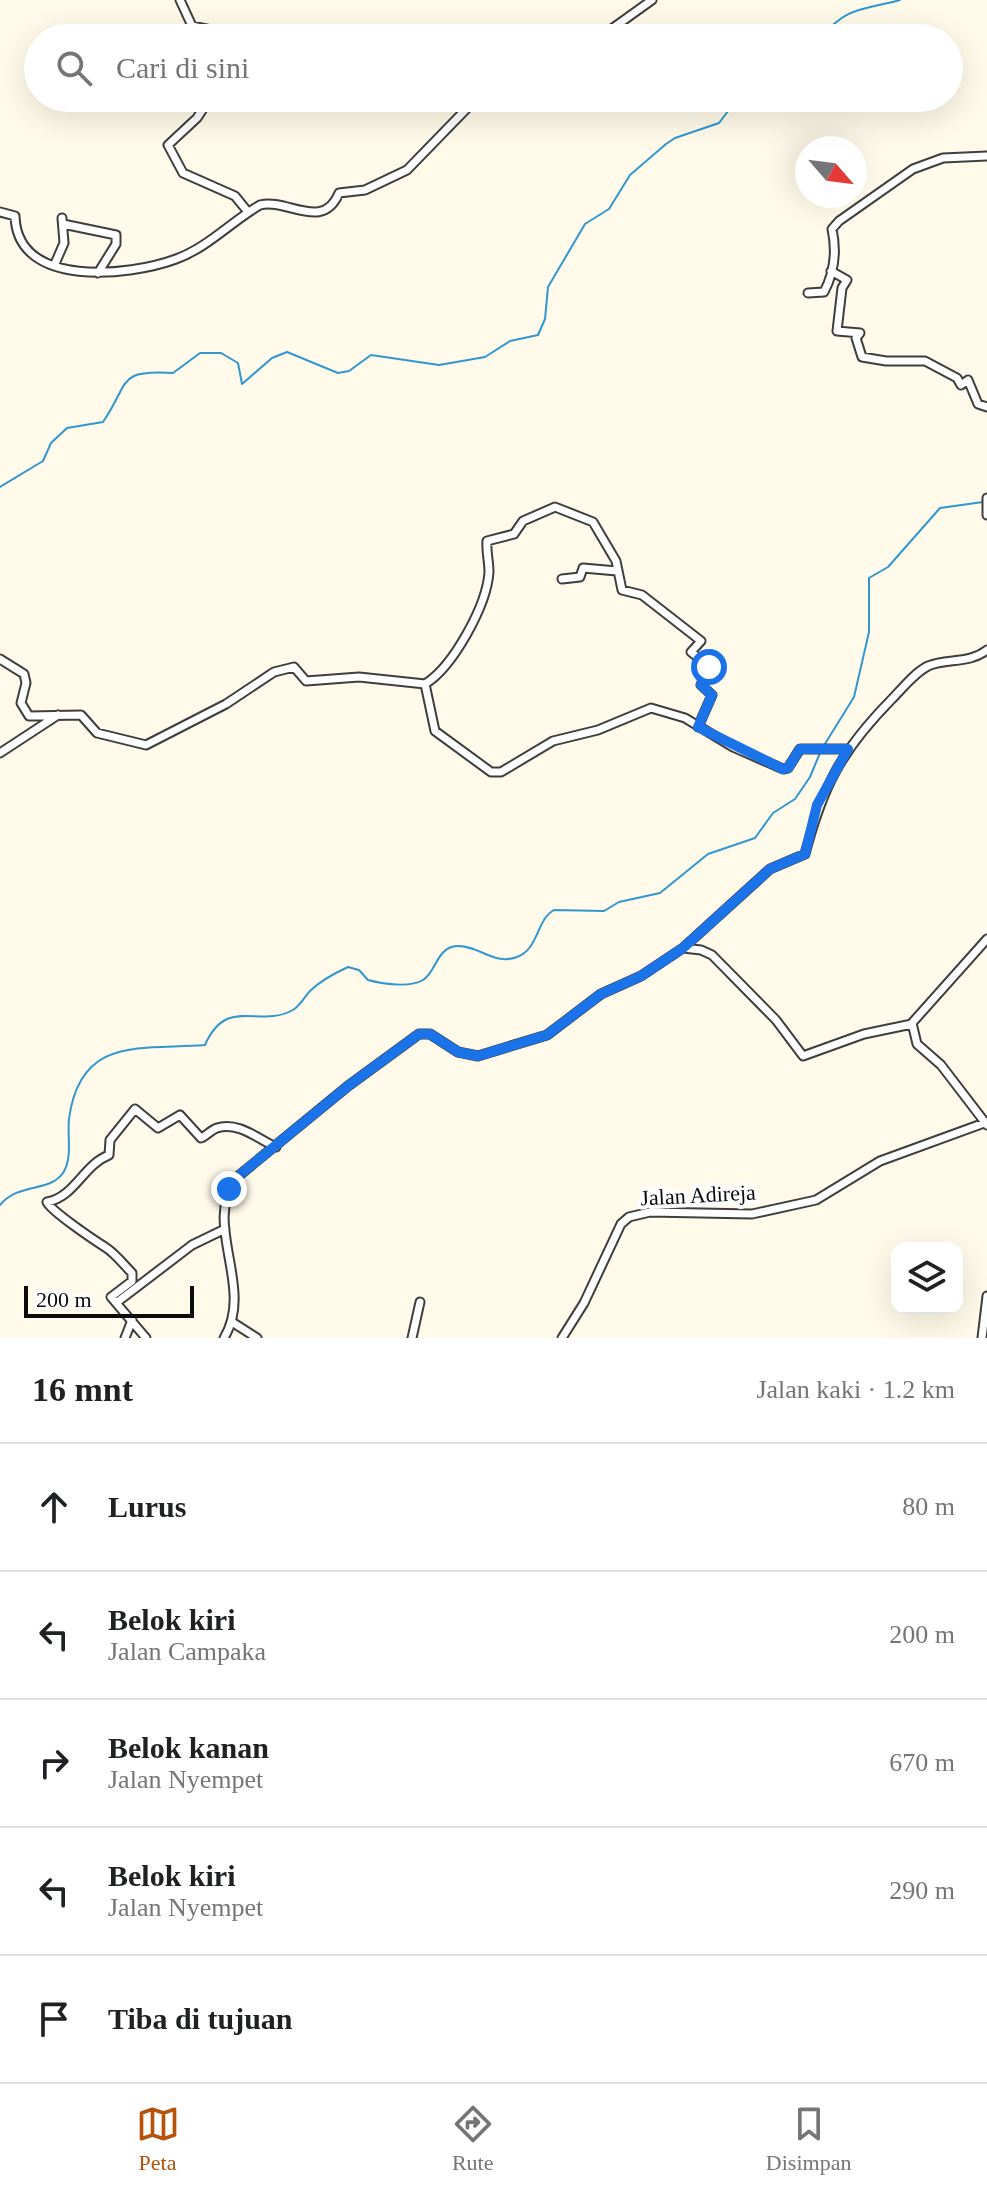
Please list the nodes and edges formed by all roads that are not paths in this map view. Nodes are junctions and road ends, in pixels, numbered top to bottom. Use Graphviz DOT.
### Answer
graph roads {
  1 [pos="180,0"];
  2 [pos="652,0"];
  3 [pos="191,24"];
  4 [pos="619,24"];
  5 [pos="201,112"];
  6 [pos="464,112"];
  7 [pos="987,156"];
  8 [pos="0,212"];
  9 [pos="248,212"];
  10 [pos="54,266"];
  11 [pos="831,271"];
  12 [pos="98,273"];
  13 [pos="808,293"];
  14 [pos="987,407"];
  15 [pos="986,502"];
  16 [pos="987,515"];
  17 [pos="617,571"];
  18 [pos="562,579"];
  19 [pos="987,650"];
  20 [pos="0,659"];
  21 [pos="425,684"];
  22 [pos="59,714"];
  23 [pos="698,727"];
  24 [pos="848,749"];
  25 [pos="0,753"];
  26 [pos="987,939"];
  27 [pos="683,948"];
  28 [pos="912,1024"];
  29 [pos="987,1124"];
  30 [pos="276,1147"];
  31 [pos="225,1229"];
  32 [pos="987,1296"];
  33 [pos="420,1302"];
  34 [pos="116,1303"];
  35 [pos="132,1320"];
  36 [pos="232,1322"];
  37 [pos="125,1338"];
  38 [pos="146,1338"];
  39 [pos="224,1338"];
  40 [pos="257,1338"];
  41 [pos="412,1338"];
  42 [pos="562,1338"];
  43 [pos="982,1338"];
  1 -- 3 [label="street"];
  2 -- 4 [label="street"];
  5 -- 9 [label="street"];
  6 -- 9 [label="street"];
  7 -- 11 [label="street"];
  8 -- 10 [label="street"];
  9 -- 12 [label="street"];
  10 -- 12 [label="street"];
  10 -- 12 [label="street"];
  11 -- 13 [label="street"];
  11 -- 14 [label="street"];
  15 -- 16 [label="street"];
  17 -- 18 [label="street"];
  17 -- 21 [label="street"];
  17 -- 23 [label="street"];
  19 -- 24 [label="street"];
  20 -- 22 [label="street"];
  21 -- 22 [label="street"];
  21 -- 23 [label="street"];
  22 -- 25 [label="street"];
  23 -- 24 [label="street"];
  24 -- 27 [label="street"];
  26 -- 28 [label="street"];
  27 -- 28 [label="street"];
  27 -- 30 [label="street"];
  28 -- 29 [label="street"];
  29 -- 42 [label="street, Jalan Adireja"];
  30 -- 31 [label="street"];
  30 -- 34 [label="street"];
  31 -- 34 [label="street"];
  31 -- 36 [label="street"];
  32 -- 43 [label="street"];
  33 -- 41 [label="street"];
  34 -- 35 [label="street"];
  35 -- 37 [label="street"];
  35 -- 38 [label="street"];
  36 -- 39 [label="street"];
  36 -- 40 [label="street"];
}
